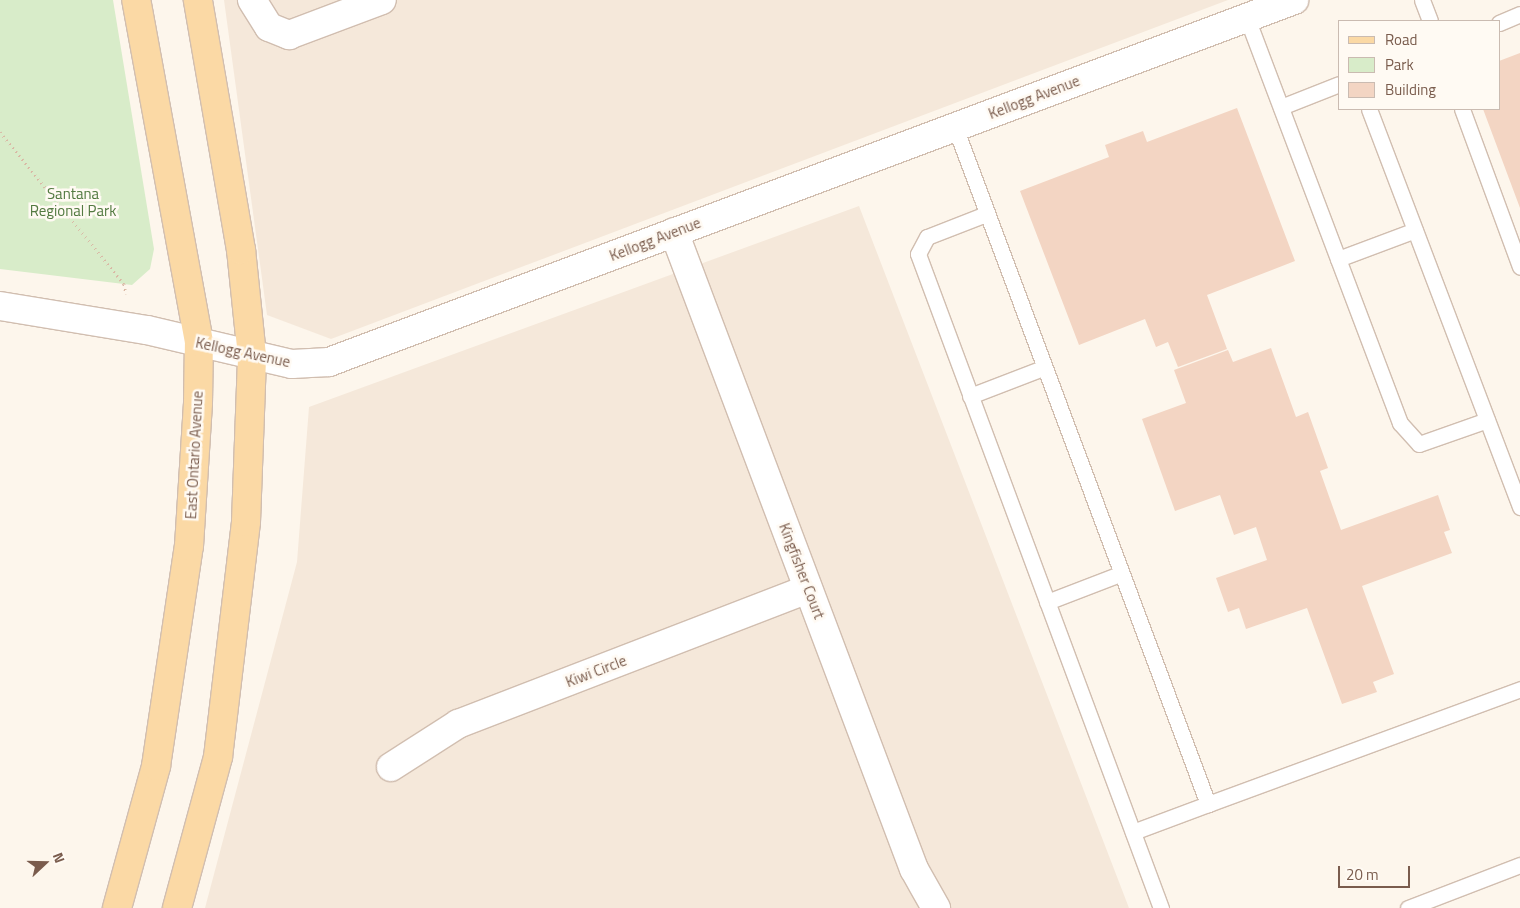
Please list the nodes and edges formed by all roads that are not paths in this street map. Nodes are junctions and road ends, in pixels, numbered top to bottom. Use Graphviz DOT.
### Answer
graph roads {
  1 [pos="136,0"];
  2 [pos="198,0"];
  3 [pos="382,0"];
  4 [pos="1294,0"];
  5 [pos="1422,0"];
  6 [pos="252,3"];
  7 [pos="1520,14"];
  8 [pos="1247,18"];
  9 [pos="1430,20"];
  10 [pos="1500,23"];
  11 [pos="1338,84"];
  12 [pos="1281,106"];
  13 [pos="1369,110"];
  14 [pos="1462,110"];
  15 [pos="955,127"];
  16 [pos="986,214"];
  17 [pos="1415,230"];
  18 [pos="674,232"];
  19 [pos="1338,259"];
  20 [pos="1520,267"];
  21 [pos="0,306"];
  22 [pos="199,342"];
  23 [pos="252,356"];
  24 [pos="1043,368"];
  25 [pos="970,396"];
  26 [pos="1487,420"];
  27 [pos="1520,507"];
  28 [pos="1120,574"];
  29 [pos="808,590"];
  30 [pos="1047,602"];
  31 [pos="1520,690"];
  32 [pos="391,767"];
  33 [pos="1208,804"];
  34 [pos="1133,832"];
  35 [pos="1520,865"];
  36 [pos="117,908"];
  37 [pos="177,908"];
  38 [pos="936,908"];
  39 [pos="1161,908"];
  40 [pos="1408,908"];
  1 -- 22 [label="main road, East Ontario Avenue"];
  2 -- 23 [label="main road"];
  3 -- 6 [label="street"];
  4 -- 8 [label="street, Kellogg Avenue"];
  5 -- 9 [label="lane"];
  7 -- 10 [label="lane"];
  8 -- 12 [label="lane"];
  8 -- 15 [label="street, Kellogg Avenue"];
  11 -- 12 [label="lane"];
  12 -- 19 [label="lane"];
  13 -- 17 [label="lane"];
  14 -- 20 [label="lane"];
  15 -- 16 [label="lane"];
  15 -- 18 [label="street, Kellogg Avenue"];
  16 -- 24 [label="lane"];
  16 -- 25 [label="lane"];
  17 -- 19 [label="lane"];
  17 -- 26 [label="lane"];
  18 -- 23 [label="street, Kellogg Avenue"];
  18 -- 29 [label="street, Kingfisher Court"];
  19 -- 26 [label="lane"];
  21 -- 22 [label="street, Kellogg Avenue"];
  22 -- 23 [label="street, Kellogg Avenue"];
  22 -- 36 [label="main road, East Ontario Avenue"];
  23 -- 37 [label="main road"];
  24 -- 25 [label="lane"];
  24 -- 28 [label="lane"];
  25 -- 30 [label="lane"];
  26 -- 27 [label="lane"];
  28 -- 30 [label="lane"];
  28 -- 33 [label="lane"];
  29 -- 32 [label="street, Kiwi Circle"];
  29 -- 38 [label="street, Kingfisher Court"];
  30 -- 34 [label="lane"];
  31 -- 33 [label="lane"];
  33 -- 34 [label="lane"];
  34 -- 39 [label="lane"];
  35 -- 40 [label="lane"];
}
